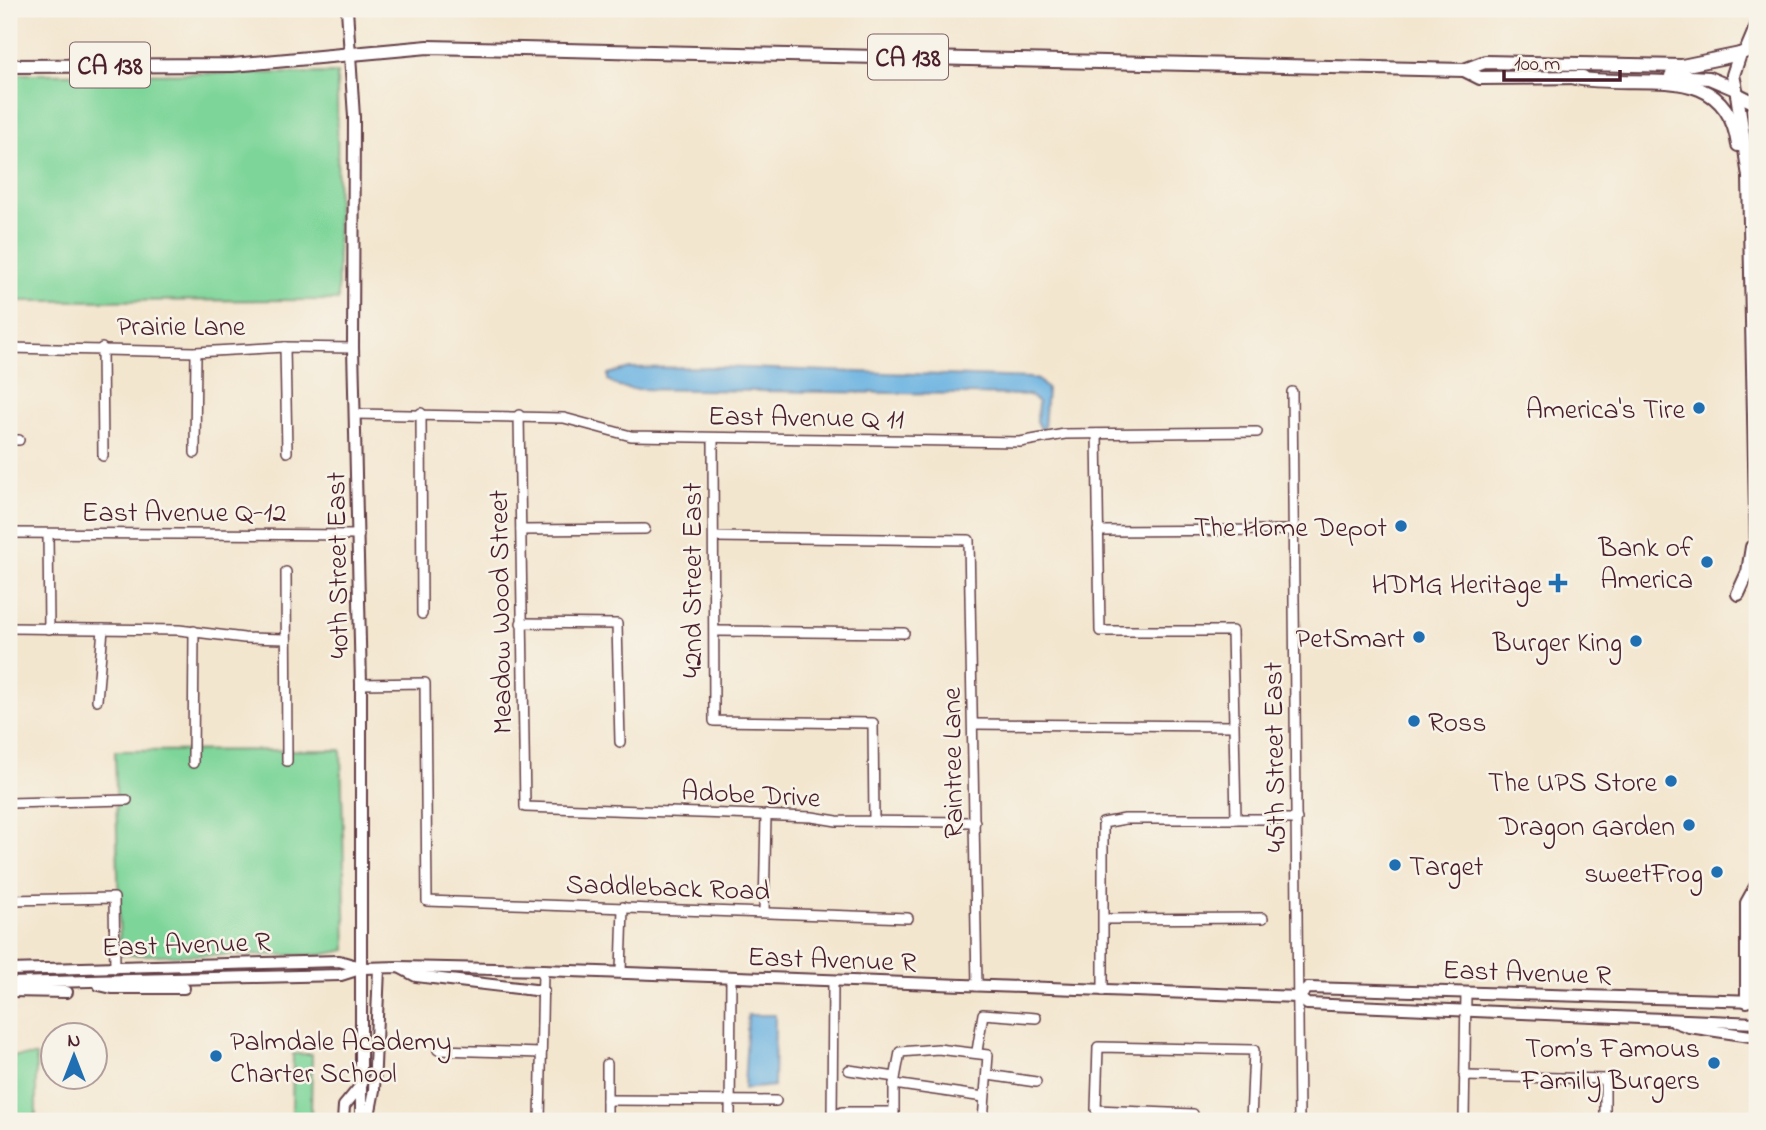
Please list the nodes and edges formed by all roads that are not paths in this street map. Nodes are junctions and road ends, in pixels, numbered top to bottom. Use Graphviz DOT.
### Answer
graph roads {
  1 [pos="347,9"];
  2 [pos="1757,23"];
  3 [pos="1748,50"];
  4 [pos="351,54"];
  5 [pos="9,66"];
  6 [pos="1464,70"];
  7 [pos="1575,78"];
  8 [pos="1736,92"];
  9 [pos="1757,104"];
  10 [pos="1750,243"];
  11 [pos="285,347"];
  12 [pos="9,348"];
  13 [pos="102,348"];
  14 [pos="354,348"];
  15 [pos="196,352"];
  16 [pos="1292,392"];
  17 [pos="421,413"];
  18 [pos="355,414"];
  19 [pos="519,415"];
  20 [pos="1258,432"];
  21 [pos="1097,434"];
  22 [pos="713,438"];
  23 [pos="287,452"];
  24 [pos="195,453"];
  25 [pos="103,456"];
  26 [pos="1755,468"];
  27 [pos="645,529"];
  28 [pos="521,530"];
  29 [pos="1293,530"];
  30 [pos="1097,531"];
  31 [pos="9,533"];
  32 [pos="48,534"];
  33 [pos="359,535"];
  34 [pos="714,537"];
  35 [pos="1757,559"];
  36 [pos="286,572"];
  37 [pos="1738,594"];
  38 [pos="422,614"];
  39 [pos="522,623"];
  40 [pos="9,628"];
  41 [pos="49,629"];
  42 [pos="103,629"];
  43 [pos="194,631"];
  44 [pos="715,631"];
  45 [pos="904,633"];
  46 [pos="286,639"];
  47 [pos="361,684"];
  48 [pos="97,700"];
  49 [pos="974,724"];
  50 [pos="1233,726"];
  51 [pos="620,742"];
  52 [pos="287,761"];
  53 [pos="193,763"];
  54 [pos="127,800"];
  55 [pos="9,803"];
  56 [pos="525,807"];
  57 [pos="766,816"];
  58 [pos="1236,819"];
  59 [pos="1297,819"];
  60 [pos="874,821"];
  61 [pos="975,822"];
  62 [pos="1757,885"];
  63 [pos="9,900"];
  64 [pos="624,908"];
  65 [pos="764,912"];
  66 [pos="908,918"];
  67 [pos="1264,918"];
  68 [pos="1104,919"];
  69 [pos="186,966"];
  70 [pos="399,967"];
  71 [pos="115,968"];
  72 [pos="363,968"];
  73 [pos="379,968"];
  74 [pos="9,970"];
  75 [pos="543,970"];
  76 [pos="621,972"];
  77 [pos="731,977"];
  78 [pos="833,981"];
  79 [pos="94,982"];
  80 [pos="9,983"];
  81 [pos="977,986"];
  82 [pos="67,987"];
  83 [pos="184,988"];
  84 [pos="9,991"];
  85 [pos="542,991"];
  86 [pos="1103,991"];
  87 [pos="1466,993"];
  88 [pos="1299,998"];
  89 [pos="1752,1001"];
  90 [pos="1466,1009"];
  91 [pos="1036,1018"];
  92 [pos="1670,1019"];
  93 [pos="1757,1023"];
  94 [pos="1757,1037"];
  95 [pos="438,1050"];
  96 [pos="977,1051"];
  97 [pos="541,1053"];
  98 [pos="607,1064"];
  99 [pos="849,1070"];
  100 [pos="988,1075"];
  101 [pos="1464,1076"];
  102 [pos="894,1081"];
  103 [pos="1036,1082"];
  104 [pos="362,1084"];
  105 [pos="984,1097"];
  106 [pos="607,1100"];
  107 [pos="730,1101"];
  108 [pos="776,1101"];
  109 [pos="894,1118"];
  110 [pos="832,1119"];
  111 [pos="343,1121"];
  112 [pos="361,1121"];
  113 [pos="368,1121"];
  114 [pos="540,1121"];
  115 [pos="607,1121"];
  116 [pos="730,1121"];
  117 [pos="983,1121"];
  118 [pos="1193,1121"];
  119 [pos="1251,1121"];
  120 [pos="1299,1121"];
  121 [pos="1464,1121"];
  122 [pos="1605,1121"];
  1 -- 4 [label="main road, 40th Street East"];
  2 -- 3 [label="main road"];
  3 -- 6 [label="highway, CA 138"];
  3 -- 8 [label="highway"];
  4 -- 5 [label="highway, CA 138"];
  4 -- 6 [label="highway, CA 138"];
  4 -- 14 [label="main road, 40th Street East"];
  6 -- 7 [label="highway, CA 138"];
  7 -- 8 [label="highway"];
  7 -- 10 [label="highway, CA 138"];
  8 -- 9 [label="highway"];
  8 -- 10 [label="highway"];
  10 -- 26 [label="highway, CA 138"];
  11 -- 14 [label="street, Prairie Lane"];
  11 -- 15 [label="street, Prairie Lane"];
  11 -- 23 [label="street"];
  12 -- 13 [label="street, Prairie Lane"];
  13 -- 15 [label="street, Prairie Lane"];
  13 -- 25 [label="street"];
  14 -- 18 [label="main road, 40th Street East"];
  15 -- 24 [label="street"];
  16 -- 29 [label="street, 45th Street East"];
  17 -- 18 [label="street, East Avenue Q 11"];
  17 -- 19 [label="street, East Avenue Q 11"];
  17 -- 38 [label="street"];
  18 -- 33 [label="main road, 40th Street East"];
  19 -- 22 [label="street, East Avenue Q 11"];
  19 -- 28 [label="street, Meadow Wood Street"];
  20 -- 21 [label="street, East Avenue Q 11"];
  21 -- 22 [label="street, East Avenue Q 11"];
  21 -- 30 [label="street"];
  22 -- 34 [label="street, 42nd Street East"];
  26 -- 35 [label="highway, CA 138"];
  26 -- 37 [label="highway"];
  27 -- 28 [label="street"];
  28 -- 39 [label="street, Meadow Wood Street"];
  29 -- 30 [label="street"];
  29 -- 59 [label="street, 45th Street East"];
  30 -- 50 [label="street"];
  31 -- 32 [label="street, East Avenue Q-12"];
  32 -- 33 [label="street, East Avenue Q-12"];
  32 -- 41 [label="street"];
  33 -- 47 [label="main road, 40th Street East"];
  34 -- 44 [label="street, 42nd Street East"];
  34 -- 49 [label="street, Raintree Lane"];
  36 -- 46 [label="street"];
  39 -- 51 [label="street"];
  39 -- 56 [label="street, Meadow Wood Street"];
  40 -- 41 [label="street"];
  41 -- 42 [label="street"];
  42 -- 43 [label="street"];
  42 -- 48 [label="street"];
  43 -- 46 [label="street"];
  43 -- 53 [label="street"];
  44 -- 45 [label="street"];
  44 -- 60 [label="street, 42nd Street East"];
  46 -- 52 [label="street"];
  47 -- 64 [label="street, Saddleback Road"];
  47 -- 72 [label="main road, 40th Street East"];
  49 -- 50 [label="street"];
  49 -- 61 [label="street, Raintree Lane"];
  50 -- 58 [label="street"];
  54 -- 55 [label="street"];
  56 -- 57 [label="street, Adobe Drive"];
  57 -- 60 [label="street, Adobe Drive"];
  57 -- 65 [label="street"];
  58 -- 59 [label="street"];
  58 -- 68 [label="street"];
  59 -- 88 [label="street, 45th Street East"];
  60 -- 61 [label="street, Adobe Drive"];
  61 -- 81 [label="street, Raintree Lane"];
  62 -- 89 [label="highway"];
  63 -- 71 [label="street"];
  64 -- 65 [label="street, Saddleback Road"];
  64 -- 76 [label="street"];
  65 -- 66 [label="street, Saddleback Road"];
  67 -- 68 [label="street"];
  68 -- 86 [label="street"];
  69 -- 71 [label="main road, East Avenue R"];
  69 -- 72 [label="main road, East Avenue R"];
  69 -- 82 [label="main road"];
  70 -- 73 [label="main road, East Avenue R"];
  70 -- 75 [label="main road, East Avenue R"];
  70 -- 85 [label="main road"];
  71 -- 74 [label="main road, East Avenue R"];
  72 -- 73 [label="main road, East Avenue R"];
  72 -- 79 [label="main road, East Avenue R"];
  72 -- 104 [label="main road, 40th Street East"];
  73 -- 113 [label="main road"];
  75 -- 76 [label="main road, East Avenue R"];
  75 -- 85 [label="street"];
  76 -- 77 [label="main road, East Avenue R"];
  77 -- 78 [label="main road, East Avenue R"];
  77 -- 107 [label="street"];
  78 -- 81 [label="main road, East Avenue R"];
  78 -- 110 [label="street"];
  79 -- 82 [label="main road, East Avenue R"];
  79 -- 83 [label="main road"];
  80 -- 82 [label="main road, East Avenue R"];
  81 -- 86 [label="main road, East Avenue R"];
  82 -- 84 [label="main road"];
  85 -- 97 [label="street"];
  86 -- 88 [label="main road, East Avenue R"];
  87 -- 88 [label="main road, East Avenue R"];
  87 -- 89 [label="main road, East Avenue R"];
  87 -- 90 [label="street"];
  88 -- 90 [label="main road, East Avenue R"];
  88 -- 120 [label="street, 45th Street East"];
  90 -- 92 [label="main road, East Avenue R"];
  90 -- 101 [label="street"];
  91 -- 96 [label="street"];
  92 -- 93 [label="main road, East Avenue R"];
  92 -- 94 [label="main road"];
  95 -- 97 [label="street"];
  96 -- 100 [label="street"];
  96 -- 102 [label="street"];
  97 -- 114 [label="street"];
  98 -- 106 [label="street"];
  99 -- 102 [label="street"];
  100 -- 103 [label="street"];
  100 -- 105 [label="street"];
  101 -- 121 [label="street"];
  101 -- 122 [label="street"];
  102 -- 105 [label="street"];
  102 -- 109 [label="street"];
  104 -- 111 [label="main road"];
  104 -- 112 [label="main road, 40th Street East"];
  105 -- 117 [label="street"];
  106 -- 107 [label="street"];
  106 -- 115 [label="street"];
  107 -- 108 [label="street"];
  107 -- 116 [label="street"];
  109 -- 110 [label="street"];
  118 -- 119 [label="street"];
}
